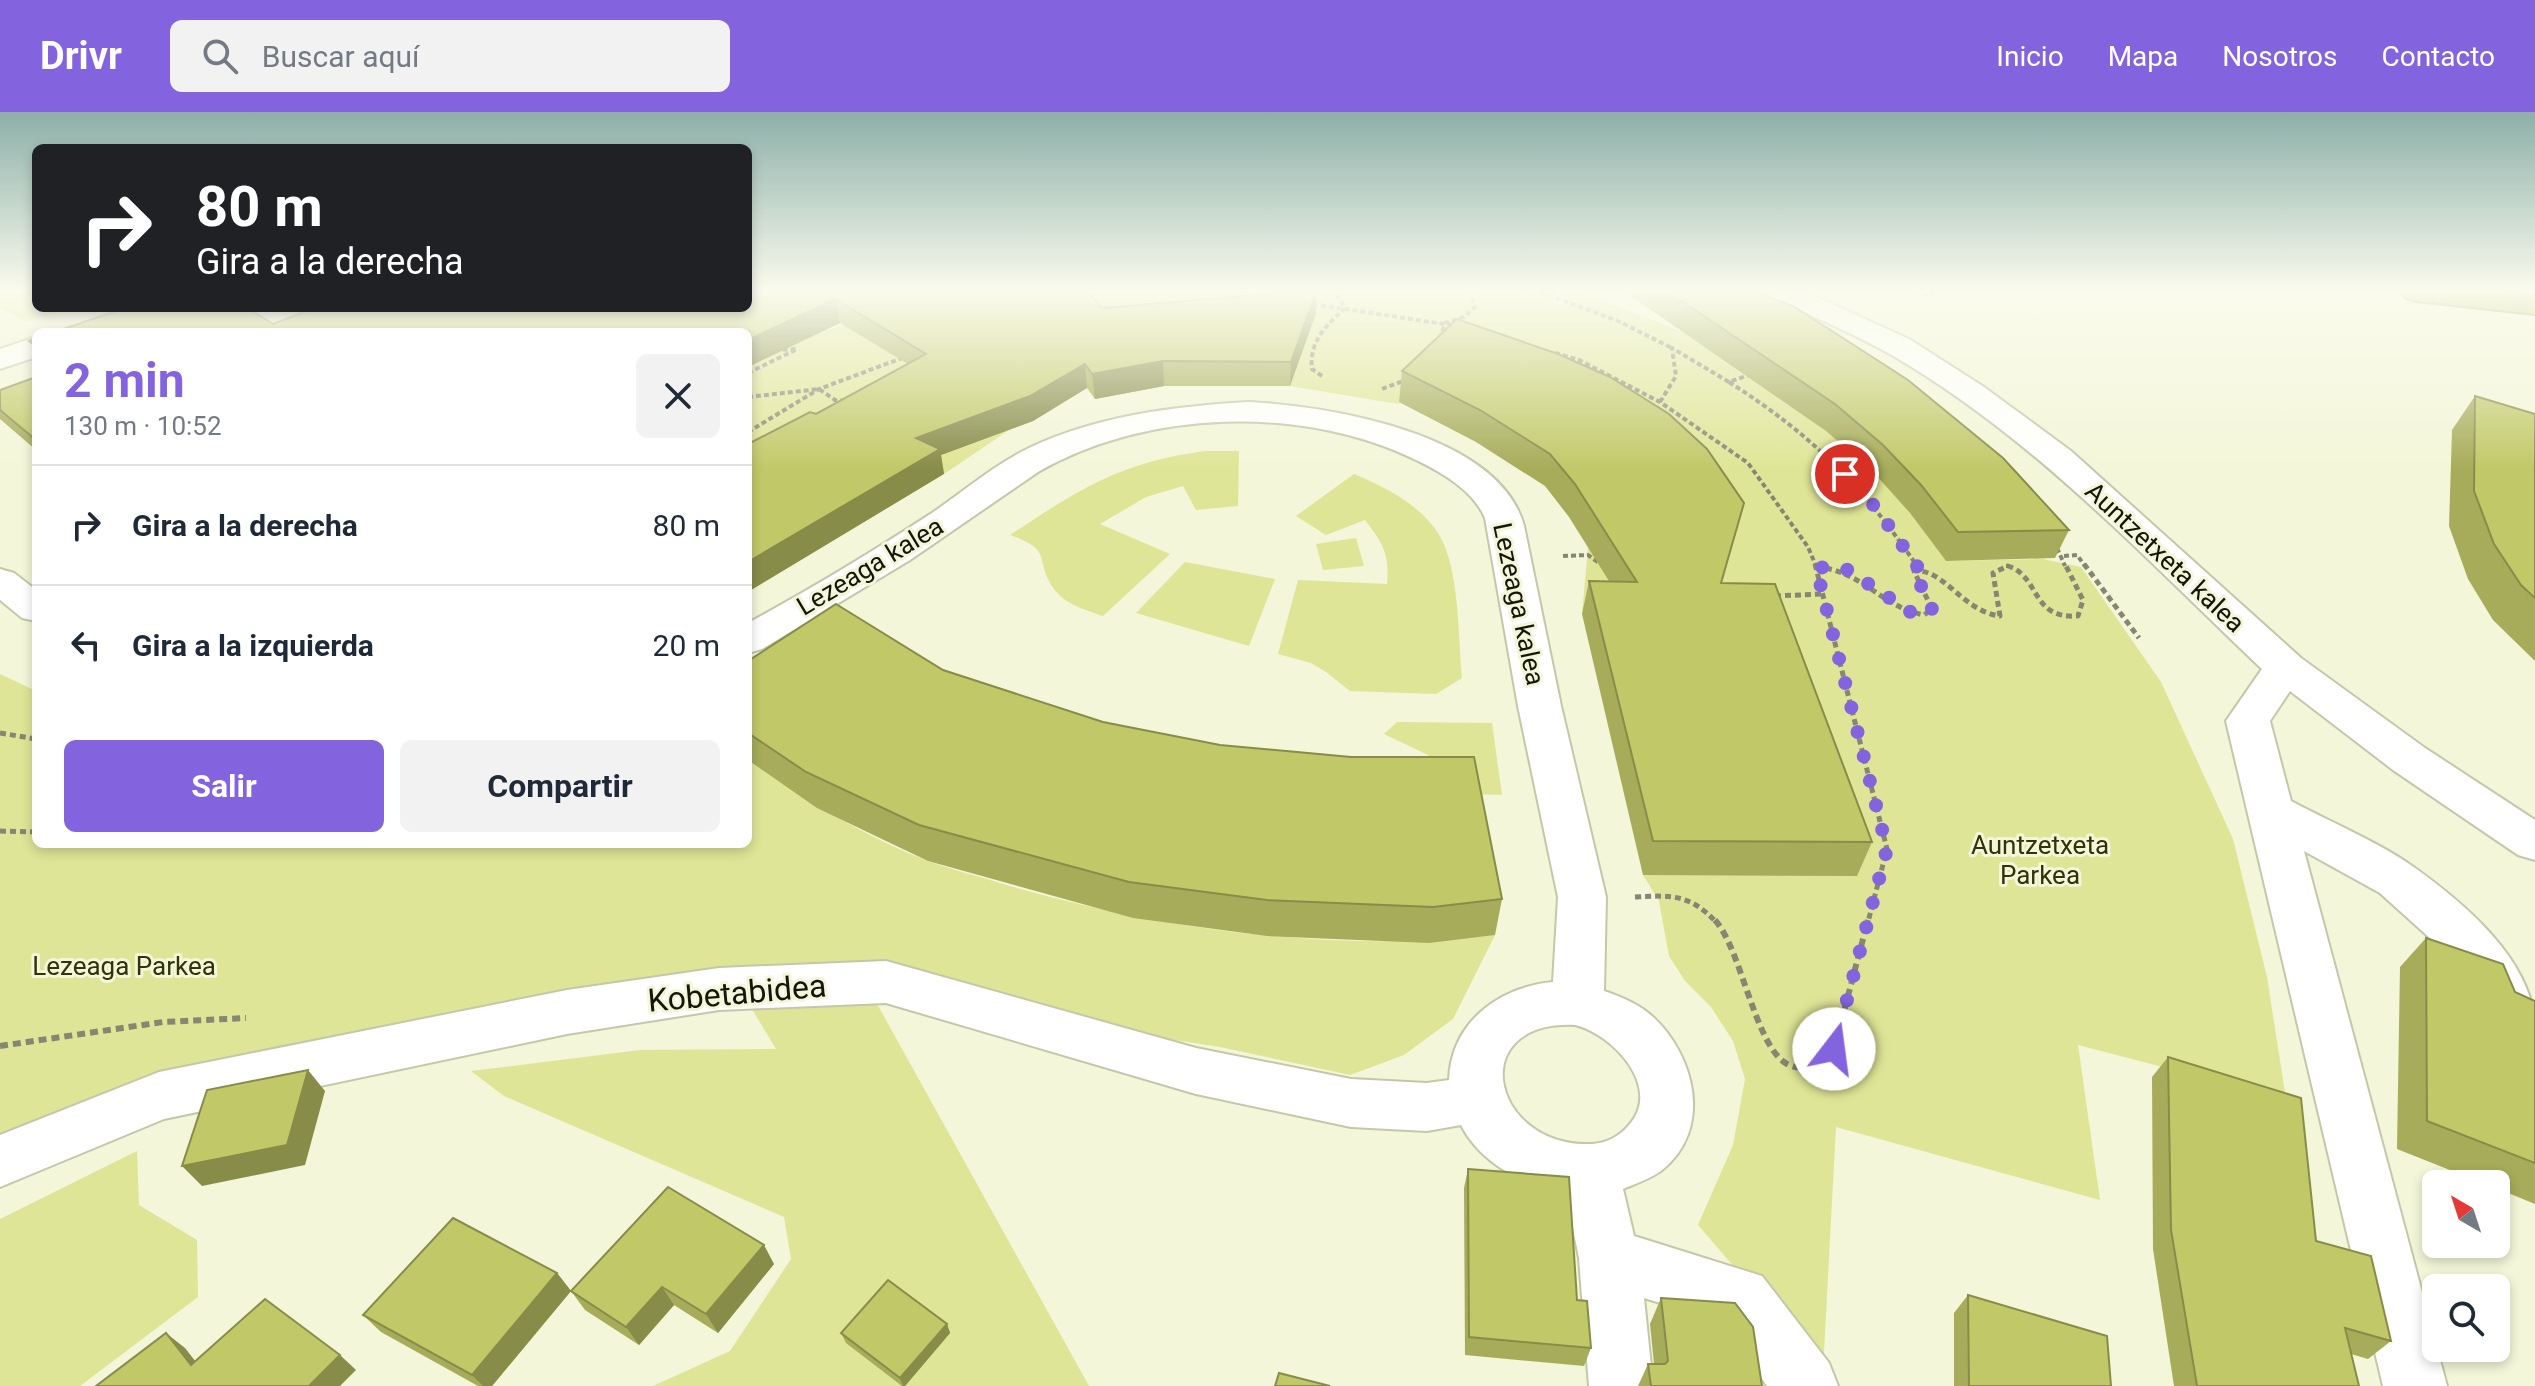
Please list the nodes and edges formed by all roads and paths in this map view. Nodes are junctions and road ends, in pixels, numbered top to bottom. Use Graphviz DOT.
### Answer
graph roads {
  1 [pos="22,351"];
  2 [pos="792,351"];
  3 [pos="1310,351"];
  4 [pos="1672,351"];
  5 [pos="1678,351"];
  6 [pos="1907,351"];
  7 [pos="1550,352"];
  8 [pos="915,353"];
  9 [pos="0,360"];
  10 [pos="752,371"];
  11 [pos="1413,372"];
  12 [pos="1757,372"];
  13 [pos="1323,376"];
  14 [pos="1729,382"];
  15 [pos="819,389"];
  16 [pos="1373,392"];
  17 [pos="752,397"];
  18 [pos="857,400"];
  19 [pos="1660,402"];
  20 [pos="752,430"];
  21 [pos="2054,544"];
  22 [pos="1563,556"];
  23 [pos="2064,556"];
  24 [pos="1604,567"];
  25 [pos="1816,567"];
  26 [pos="1919,569"];
  27 [pos="1823,594"];
  28 [pos="1770,596"];
  29 [pos="752,638"];
  30 [pos="2139,638"];
  31 [pos="2286,668"];
  32 [pos="0,733"];
  33 [pos="32,738"];
  34 [pos="2269,810"];
  35 [pos="0,831"];
  36 [pos="32,832"];
  37 [pos="2535,843"];
  38 [pos="1626,898"];
  39 [pos="1579,1004"];
  40 [pos="2506,1005"];
  41 [pos="1477,1092"];
  42 [pos="0,1161"];
  43 [pos="1590,1169"];
  44 [pos="1609,1258"];
  45 [pos="1621,1386"];
  46 [pos="1806,1386"];
  47 [pos="2415,1386"];
  1 -- 9 [label="street"];
  2 -- 10 [label="path"];
  3 -- 13 [label="path"];
  4 -- 19 [label="path"];
  5 -- 14 [label="path"];
  6 -- 31 [label="street, Auntzetxeta kalea"];
  7 -- 19 [label="path"];
  8 -- 15 [label="path"];
  11 -- 16 [label="path"];
  12 -- 14 [label="path"];
  14 -- 26 [label="path"];
  15 -- 17 [label="path"];
  15 -- 18 [label="path"];
  15 -- 20 [label="path"];
  19 -- 25 [label="path"];
  21 -- 23 [label="path"];
  22 -- 24 [label="path"];
  23 -- 26 [label="path"];
  23 -- 30 [label="path"];
  25 -- 26 [label="path"];
  25 -- 27 [label="path"];
  27 -- 28 [label="path"];
  27 -- 38 [label="path"];
  29 -- 39 [label="street, Lezeaga kalea"];
  31 -- 34 [label="street"];
  31 -- 37 [label="street, Auntzetxeta kalea"];
  32 -- 33 [label="path"];
  34 -- 40 [label="street"];
  34 -- 47 [label="street"];
  35 -- 36 [label="path"];
  39 -- 41 [label="street"];
  39 -- 43 [label="street"];
  41 -- 42 [label="street, Kobetabidea"];
  41 -- 43 [label="street"];
  43 -- 44 [label="street"];
  44 -- 45 [label="street"];
  44 -- 46 [label="street"];
}
